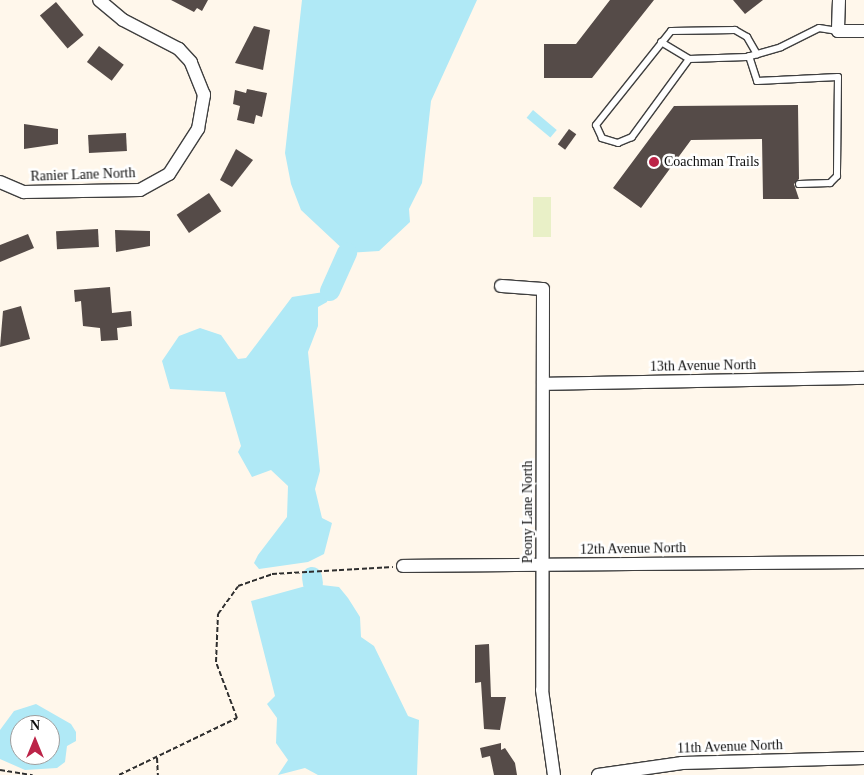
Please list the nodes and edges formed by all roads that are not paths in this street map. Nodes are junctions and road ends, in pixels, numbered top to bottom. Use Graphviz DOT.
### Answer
graph roads {
  1 [pos="99,0"];
  2 [pos="839,0"];
  3 [pos="864,31"];
  4 [pos="838,32"];
  5 [pos="661,42"];
  6 [pos="757,54"];
  7 [pos="749,56"];
  8 [pos="690,59"];
  9 [pos="0,182"];
  10 [pos="799,184"];
  11 [pos="501,286"];
  12 [pos="864,378"];
  13 [pos="543,384"];
  14 [pos="864,562"];
  15 [pos="543,565"];
  16 [pos="402,566"];
  17 [pos="864,758"];
  18 [pos="554,775"];
  19 [pos="598,775"];
  1 -- 9 [label="street, Ranier Lane North"];
  2 -- 4 [label="street"];
  3 -- 4 [label="street"];
  4 -- 6 [label="lane"];
  5 -- 6 [label="lane"];
  5 -- 8 [label="lane"];
  5 -- 8 [label="lane"];
  6 -- 7 [label="lane"];
  7 -- 8 [label="lane"];
  7 -- 10 [label="lane"];
  11 -- 13 [label="street, Peony Lane North"];
  12 -- 13 [label="street, 13th Avenue North"];
  13 -- 15 [label="street, Peony Lane North"];
  14 -- 15 [label="street, 12th Avenue North"];
  15 -- 16 [label="street, 12th Avenue North"];
  15 -- 18 [label="street, Peony Lane North"];
  17 -- 19 [label="street, 11th Avenue North"];
}
